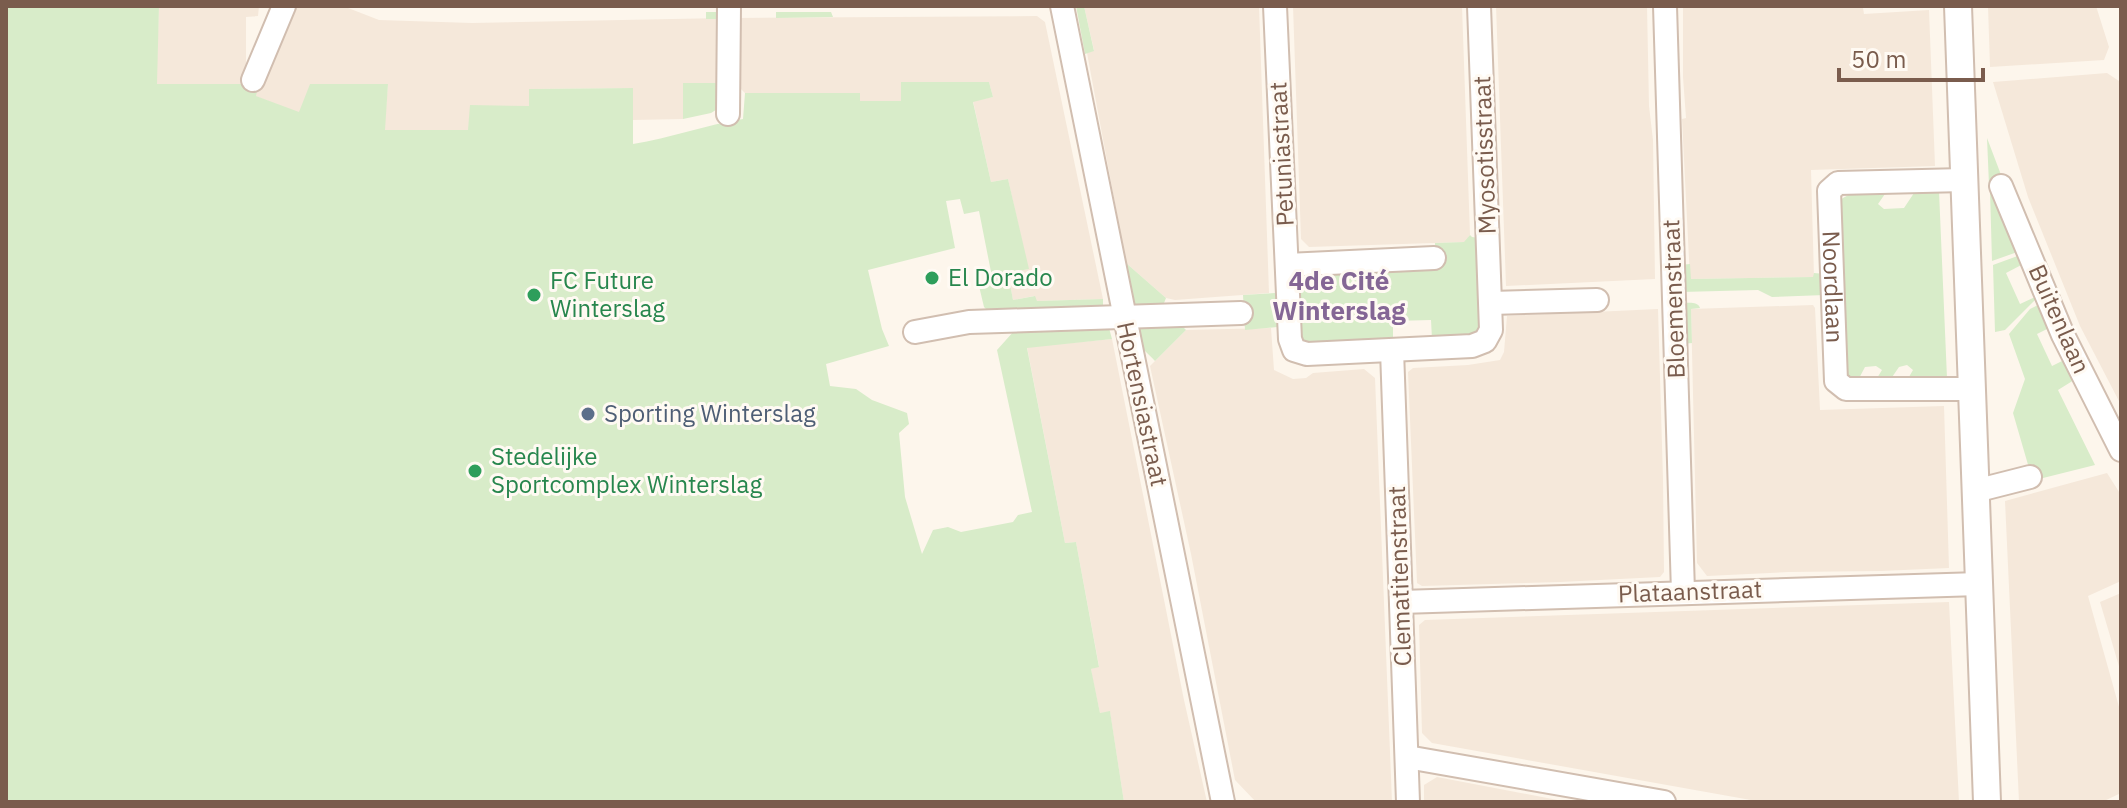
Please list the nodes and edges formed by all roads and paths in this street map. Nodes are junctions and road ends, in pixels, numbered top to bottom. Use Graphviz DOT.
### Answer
graph roads {
  1 [pos="284,6"];
  2 [pos="729,6"];
  3 [pos="1062,6"];
  4 [pos="1275,6"];
  5 [pos="1479,6"];
  6 [pos="1665,6"];
  7 [pos="1958,6"];
  8 [pos="253,80"];
  9 [pos="728,114"];
  10 [pos="1964,180"];
  11 [pos="2001,186"];
  12 [pos="1434,258"];
  13 [pos="1287,265"];
  14 [pos="1597,300"];
  15 [pos="1491,303"];
  16 [pos="1241,313"];
  17 [pos="1124,317"];
  18 [pos="915,332"];
  19 [pos="1392,350"];
  20 [pos="1972,389"];
  21 [pos="2121,450"];
  22 [pos="2030,477"];
  23 [pos="1975,491"];
  24 [pos="1979,584"];
  25 [pos="1683,592"];
  26 [pos="1401,602"];
  27 [pos="1407,757"];
  28 [pos="1223,802"];
  29 [pos="1408,802"];
  30 [pos="1664,802"];
  31 [pos="1987,802"];
  1 -- 8 [label="street"];
  2 -- 9 [label="street"];
  3 -- 17 [label="street, Hortensiastraat"];
  4 -- 13 [label="street, Petuniastraat"];
  5 -- 15 [label="street, Myosotisstraat"];
  6 -- 25 [label="street, Bloemenstraat"];
  7 -- 10 [label="street"];
  10 -- 20 [label="street"];
  10 -- 20 [label="street, Noordlaan"];
  11 -- 21 [label="street, Buitenlaan"];
  12 -- 13 [label="street"];
  13 -- 19 [label="street, Petuniastraat"];
  14 -- 15 [label="street"];
  15 -- 19 [label="street, Myosotisstraat"];
  16 -- 17 [label="street, Hortensiastraat"];
  17 -- 18 [label="street, Hortensiastraat"];
  17 -- 28 [label="street, Hortensiastraat"];
  19 -- 26 [label="street, Clematitenstraat"];
  20 -- 23 [label="street"];
  22 -- 23 [label="street"];
  23 -- 24 [label="street"];
  24 -- 25 [label="street, Plataanstraat"];
  24 -- 31 [label="street"];
  25 -- 26 [label="street, Plataanstraat"];
  26 -- 27 [label="street, Clematitenstraat"];
  27 -- 29 [label="street, Clematitenstraat"];
  27 -- 30 [label="street"];
}
